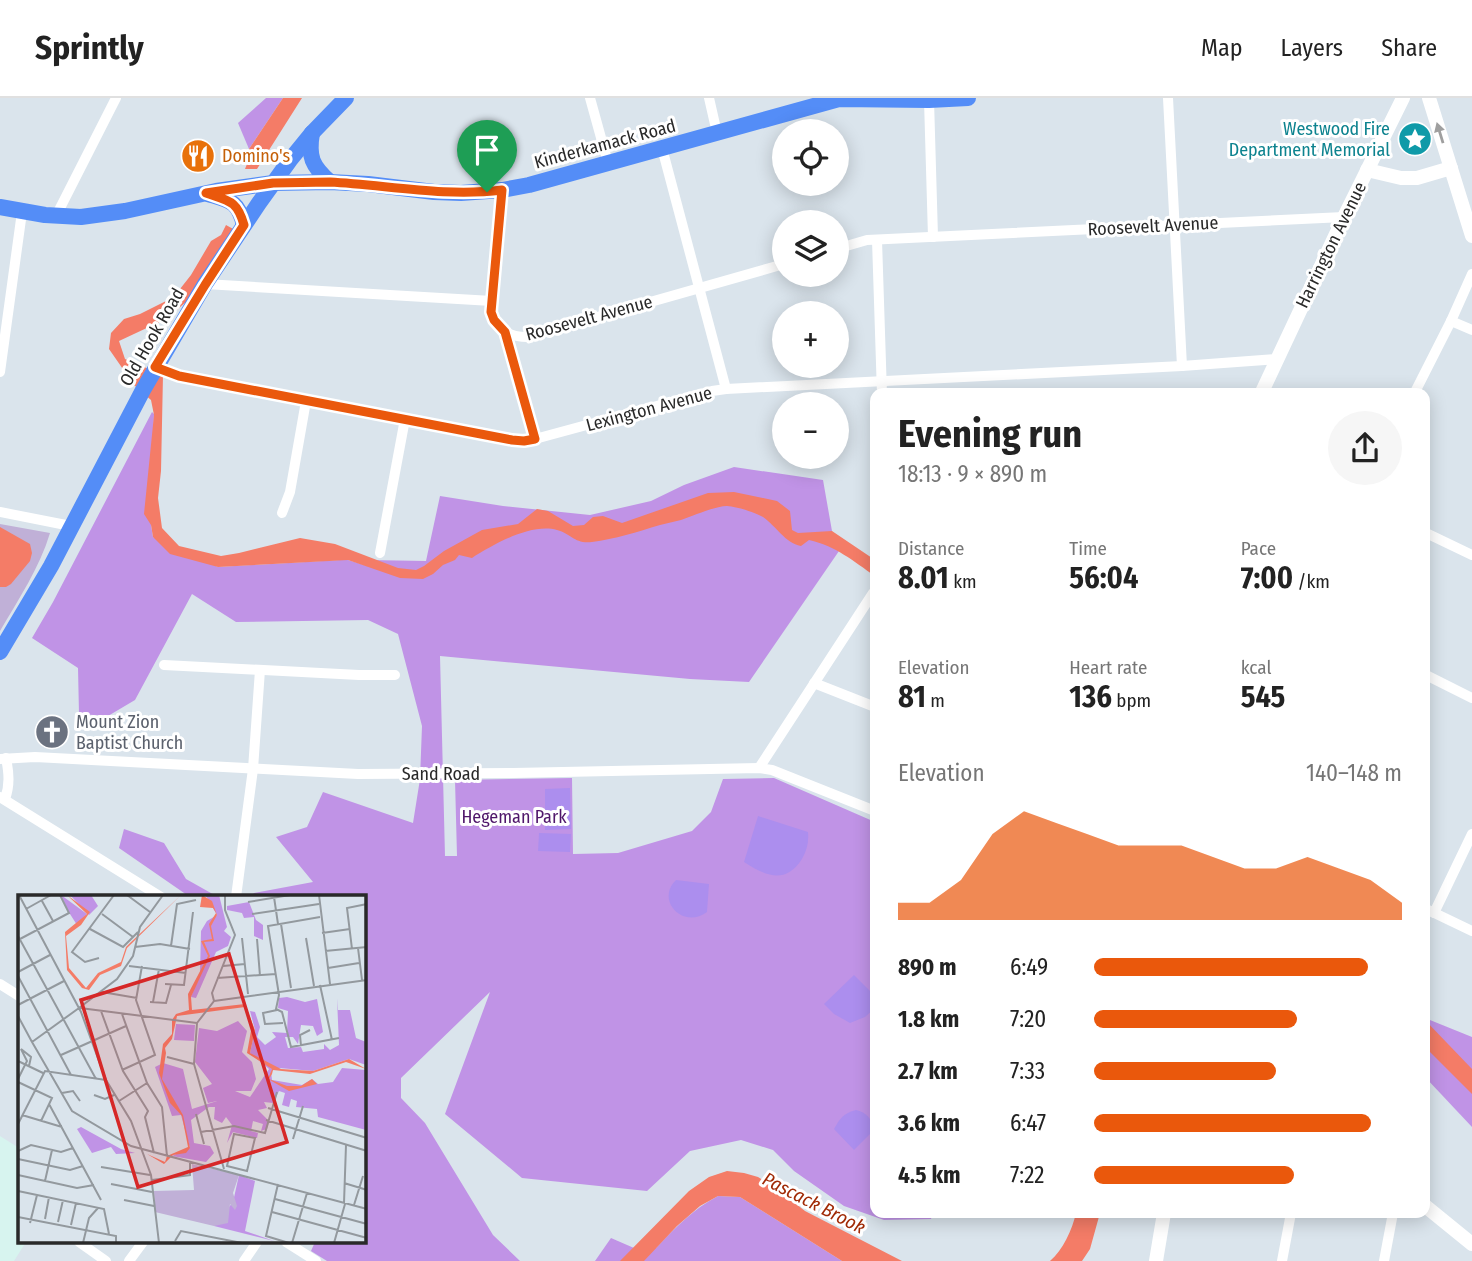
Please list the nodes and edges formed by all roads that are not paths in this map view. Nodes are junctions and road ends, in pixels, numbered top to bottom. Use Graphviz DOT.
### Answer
graph roads {
  1 [pos="116,98"];
  2 [pos="346,98"];
  3 [pos="590,98"];
  4 [pos="709,98"];
  5 [pos="968,98"];
  6 [pos="1168,98"];
  7 [pos="1403,98"];
  8 [pos="1429,98"];
  9 [pos="840,99"];
  10 [pos="929,100"];
  11 [pos="312,133"];
  12 [pos="717,133"];
  13 [pos="662,148"];
  14 [pos="608,163"];
  15 [pos="1451,168"];
  16 [pos="1367,170"];
  17 [pos="330,182"];
  18 [pos="273,183"];
  19 [pos="502,190"];
  20 [pos="206,193"];
  21 [pos="0,207"];
  22 [pos="22,212"];
  23 [pos="56,216"];
  24 [pos="1344,216"];
  25 [pos="244,225"];
  26 [pos="1174,225"];
  27 [pos="1472,236"];
  28 [pos="933,237"];
  29 [pos="877,240"];
  30 [pos="849,245"];
  31 [pos="772,267"];
  32 [pos="1472,274"];
  33 [pos="205,285"];
  34 [pos="699,288"];
  35 [pos="492,300"];
  36 [pos="1451,321"];
  37 [pos="1472,330"];
  38 [pos="505,332"];
  39 [pos="1277,359"];
  40 [pos="1182,366"];
  41 [pos="155,367"];
  42 [pos="0,372"];
  43 [pos="882,381"];
  44 [pos="882,388"];
  45 [pos="1264,388"];
  46 [pos="1418,388"];
  47 [pos="726,389"];
  48 [pos="306,401"];
  49 [pos="405,419"];
  50 [pos="535,439"];
  51 [pos="0,512"];
  52 [pos="282,513"];
  53 [pos="71,526"];
  54 [pos="1430,535"];
  55 [pos="380,552"];
  56 [pos="1472,555"];
  57 [pos="870,598"];
  58 [pos="0,652"];
  59 [pos="164,665"];
  60 [pos="260,670"];
  61 [pos="395,675"];
  62 [pos="1430,677"];
  63 [pos="814,683"];
  64 [pos="1472,698"];
  65 [pos="870,705"];
  66 [pos="3,759"];
  67 [pos="759,768"];
  68 [pos="253,769"];
  69 [pos="3,798"];
  70 [pos="870,809"];
  71 [pos="1472,834"];
  72 [pos="158,895"];
  73 [pos="236,895"];
  74 [pos="1430,908"];
  75 [pos="1430,910"];
  76 [pos="1472,931"];
  77 [pos="0,984"];
  78 [pos="18,995"];
  79 [pos="1430,1210"];
  80 [pos="1163,1218"];
  81 [pos="1290,1218"];
  82 [pos="1392,1218"];
  83 [pos="82,1244"];
  84 [pos="142,1244"];
  85 [pos="256,1244"];
  86 [pos="289,1244"];
  87 [pos="1472,1244"];
  88 [pos="106,1261"];
  89 [pos="130,1261"];
  90 [pos="244,1261"];
  91 [pos="316,1261"];
  92 [pos="1156,1261"];
  93 [pos="1282,1261"];
  94 [pos="1384,1261"];
  1 -- 23 [label="street"];
  2 -- 11 [label="main road, Old Hook Road"];
  3 -- 14 [label="street"];
  4 -- 12 [label="street"];
  5 -- 10 [label="main road, Kinderkamack Road"];
  6 -- 26 [label="street"];
  7 -- 16 [label="street, Harrington Avenue"];
  15 -- 8 [label="street, one-way"];
  9 -- 10 [label="main road, Kinderkamack Road"];
  9 -- 12 [label="main road, Kinderkamack Road"];
  10 -- 28 [label="street"];
  11 -- 17 [label="main road"];
  11 -- 18 [label="main road, Old Hook Road"];
  12 -- 13 [label="main road, Kinderkamack Road"];
  13 -- 14 [label="main road, Kinderkamack Road"];
  13 -- 34 [label="street"];
  14 -- 19 [label="main road, Kinderkamack Road"];
  15 -- 16 [label="street"];
  15 -- 27 [label="street"];
  16 -- 24 [label="street, Harrington Avenue"];
  17 -- 18 [label="main road, Kinderkamack Road"];
  17 -- 19 [label="main road, Kinderkamack Road"];
  18 -- 20 [label="main road, Kinderkamack Road"];
  18 -- 25 [label="main road, Old Hook Road"];
  19 -- 35 [label="street"];
  20 -- 23 [label="main road, Kinderkamack Road"];
  20 -- 25 [label="main road"];
  21 -- 22 [label="main road, Kinderkamack Road"];
  22 -- 23 [label="main road, Kinderkamack Road"];
  22 -- 42 [label="street"];
  24 -- 26 [label="street, Roosevelt Avenue"];
  24 -- 39 [label="street, Harrington Avenue"];
  25 -- 33 [label="main road, Old Hook Road"];
  26 -- 28 [label="street, Roosevelt Avenue"];
  26 -- 40 [label="street"];
  28 -- 29 [label="street, Roosevelt Avenue"];
  29 -- 30 [label="street, Roosevelt Avenue"];
  29 -- 43 [label="street"];
  31 -- 34 [label="street, Roosevelt Avenue"];
  32 -- 36 [label="street"];
  33 -- 35 [label="street"];
  33 -- 41 [label="main road, Old Hook Road"];
  34 -- 38 [label="street, Roosevelt Avenue"];
  34 -- 47 [label="street"];
  35 -- 38 [label="street, Roosevelt Avenue"];
  36 -- 37 [label="street"];
  36 -- 46 [label="street"];
  38 -- 50 [label="street"];
  39 -- 40 [label="street, Lexington Avenue"];
  39 -- 45 [label="street, Harrington Avenue"];
  40 -- 43 [label="street, Lexington Avenue"];
  41 -- 48 [label="street, Lexington Avenue"];
  41 -- 53 [label="main road, Old Hook Road"];
  43 -- 44 [label="street"];
  43 -- 47 [label="street, Lexington Avenue"];
  47 -- 50 [label="street, Lexington Avenue"];
  48 -- 49 [label="street, Lexington Avenue"];
  48 -- 52 [label="street"];
  49 -- 50 [label="street, Lexington Avenue"];
  49 -- 55 [label="street"];
  51 -- 53 [label="street"];
  53 -- 58 [label="main road, Old Hook Road"];
  54 -- 56 [label="street"];
  57 -- 63 [label="street"];
  59 -- 60 [label="street"];
  60 -- 61 [label="street"];
  60 -- 68 [label="street"];
  62 -- 64 [label="street"];
  63 -- 65 [label="street"];
  63 -- 67 [label="street"];
  66 -- 68 [label="street, Sand Road"];
  66 -- 69 [label="street"];
  67 -- 68 [label="street, Sand Road"];
  67 -- 70 [label="street, Sand Road"];
  68 -- 73 [label="street"];
  69 -- 72 [label="street"];
  71 -- 74 [label="street"];
  75 -- 76 [label="street"];
  77 -- 78 [label="street"];
  79 -- 87 [label="street"];
  80 -- 92 [label="street"];
  81 -- 93 [label="street"];
  82 -- 94 [label="street"];
  83 -- 88 [label="street"];
  84 -- 89 [label="street"];
  85 -- 90 [label="street"];
  86 -- 91 [label="street"];
}
